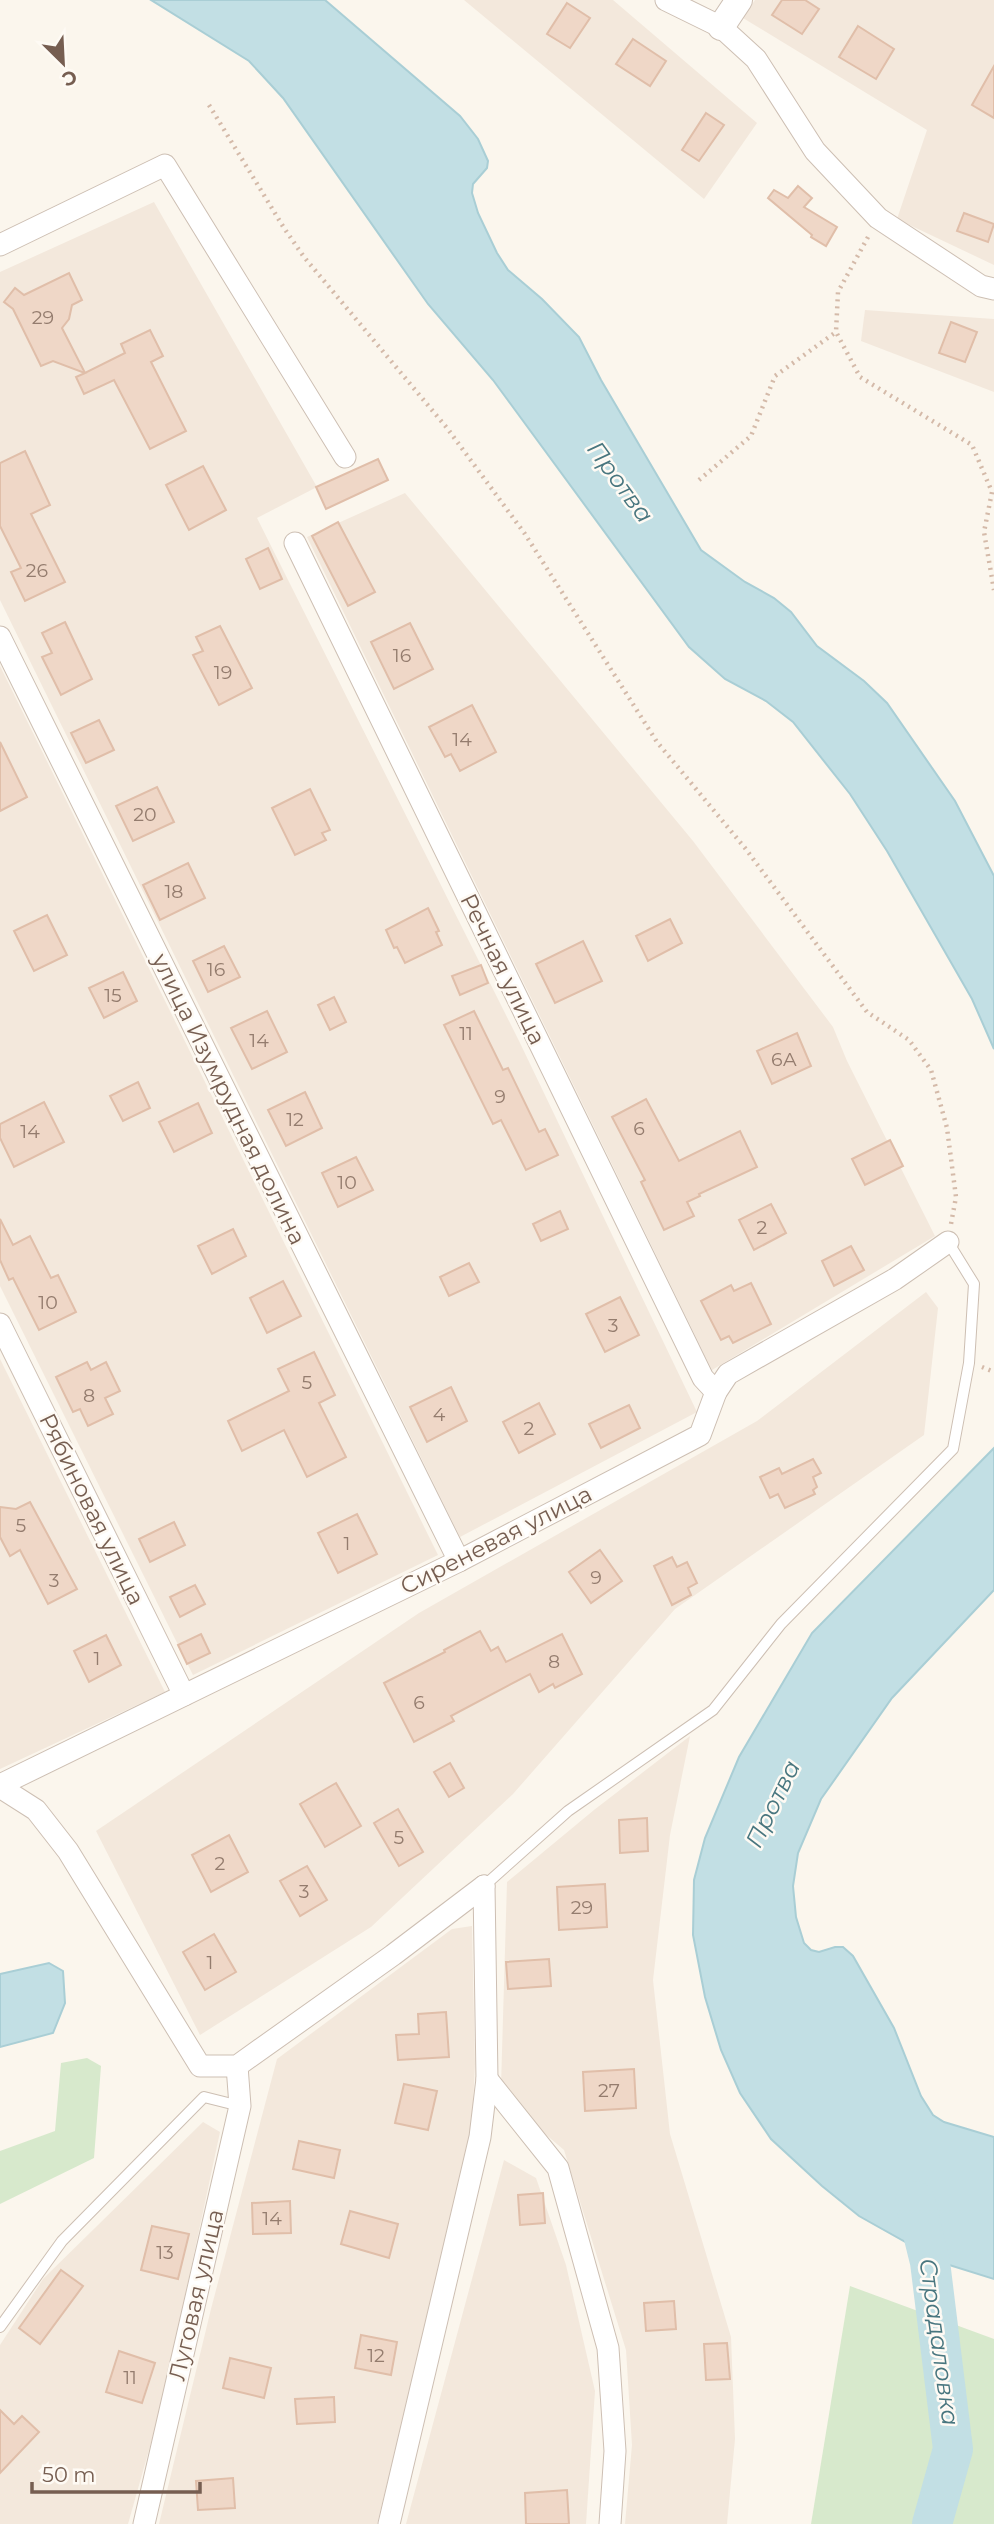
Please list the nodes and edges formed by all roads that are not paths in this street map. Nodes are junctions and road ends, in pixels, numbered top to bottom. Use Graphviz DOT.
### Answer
graph roads {
  1 [pos="666,0"];
  2 [pos="739,0"];
  3 [pos="721,27"];
  4 [pos="0,245"];
  5 [pos="994,289"];
  6 [pos="345,457"];
  7 [pos="295,543"];
  8 [pos="0,637"];
  9 [pos="948,1242"];
  10 [pos="0,1324"];
  11 [pos="716,1392"];
  12 [pos="459,1561"];
  13 [pos="184,1695"];
  14 [pos="0,1786"];
  15 [pos="484,1886"];
  16 [pos="237,2066"];
  17 [pos="487,2079"];
  18 [pos="240,2106"];
  19 [pos="0,2327"];
  20 [pos="144,2524"];
  21 [pos="389,2524"];
  22 [pos="610,2524"];
  1 -- 3 [label="street"];
  2 -- 3 [label="street"];
  3 -- 5 [label="street"];
  4 -- 6 [label="street"];
  7 -- 11 [label="street, Речная улица"];
  8 -- 12 [label="street, улица Изумрудная долина"];
  9 -- 11 [label="street, Сиреневая улица"];
  9 -- 15 [label="lane"];
  10 -- 13 [label="street, Рябиновая улица"];
  11 -- 12 [label="street, Сиреневая улица"];
  12 -- 13 [label="street, Сиреневая улица"];
  13 -- 14 [label="street, Сиреневая улица"];
  14 -- 16 [label="street"];
  15 -- 16 [label="street"];
  15 -- 17 [label="street"];
  16 -- 18 [label="street, Луговая улица"];
  17 -- 21 [label="street"];
  17 -- 22 [label="street"];
  18 -- 19 [label="lane"];
  18 -- 20 [label="street, Луговая улица"];
}
